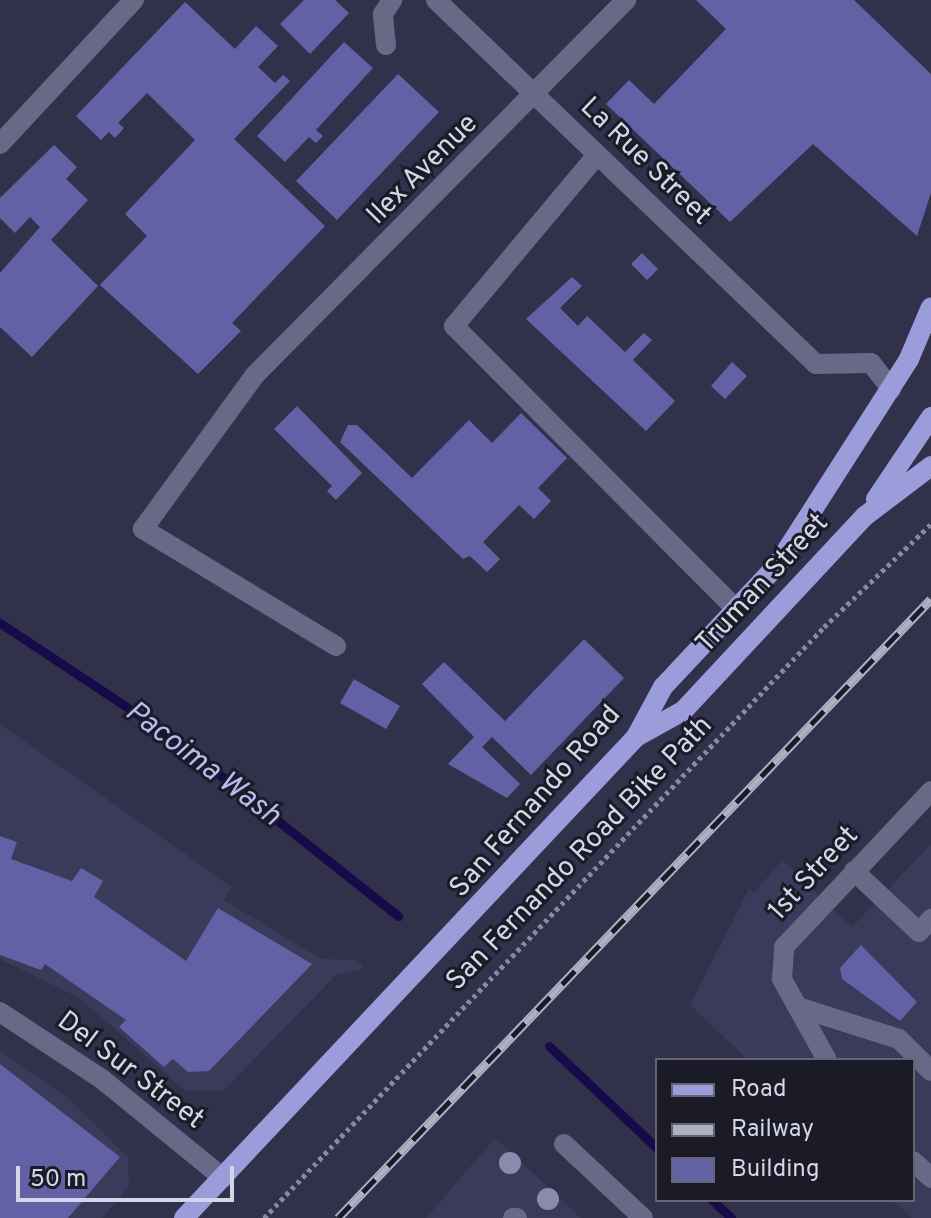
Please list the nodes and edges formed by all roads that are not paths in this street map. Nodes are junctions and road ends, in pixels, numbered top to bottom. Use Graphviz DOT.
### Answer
graph roads {
  1 [pos="134,0"];
  2 [pos="392,0"];
  3 [pos="436,0"];
  4 [pos="626,0"];
  5 [pos="386,45"];
  6 [pos="536,97"];
  7 [pos="0,144"];
  8 [pos="597,155"];
  9 [pos="931,307"];
  10 [pos="891,389"];
  11 [pos="931,417"];
  12 [pos="931,466"];
  13 [pos="865,516"];
  14 [pos="736,609"];
  15 [pos="336,646"];
  16 [pos="636,737"];
  17 [pos="931,791"];
  18 [pos="854,871"];
  19 [pos="931,919"];
  20 [pos="801,1008"];
  21 [pos="0,1012"];
  22 [pos="826,1058"];
  23 [pos="931,1071"];
  24 [pos="564,1144"];
  25 [pos="915,1163"];
  26 [pos="223,1178"];
  27 [pos="931,1178"];
  28 [pos="184,1218"];
  29 [pos="643,1218"];
  1 -- 7 [label="street"];
  2 -- 5 [label="street"];
  3 -- 6 [label="street, La Rue Street"];
  4 -- 6 [label="street, Ilex Avenue"];
  6 -- 8 [label="street, La Rue Street"];
  6 -- 15 [label="street, Ilex Avenue"];
  8 -- 10 [label="street, La Rue Street"];
  8 -- 14 [label="street"];
  9 -- 10 [label="main road, San Fernando Road"];
  10 -- 14 [label="main road, San Fernando Road"];
  11 -- 13 [label="main road"];
  12 -- 13 [label="main road, Truman Street"];
  13 -- 16 [label="main road, Truman Street"];
  14 -- 16 [label="main road, San Fernando Road"];
  16 -- 26 [label="main road, San Fernando Road"];
  17 -- 18 [label="street, 1st Street"];
  18 -- 19 [label="street"];
  18 -- 20 [label="street, 1st Street"];
  20 -- 22 [label="street, 1st Street"];
  20 -- 23 [label="street"];
  21 -- 26 [label="street, Del Sur Street"];
  24 -- 29 [label="street"];
  25 -- 27 [label="street"];
  26 -- 28 [label="main road, San Fernando Road"];
}
